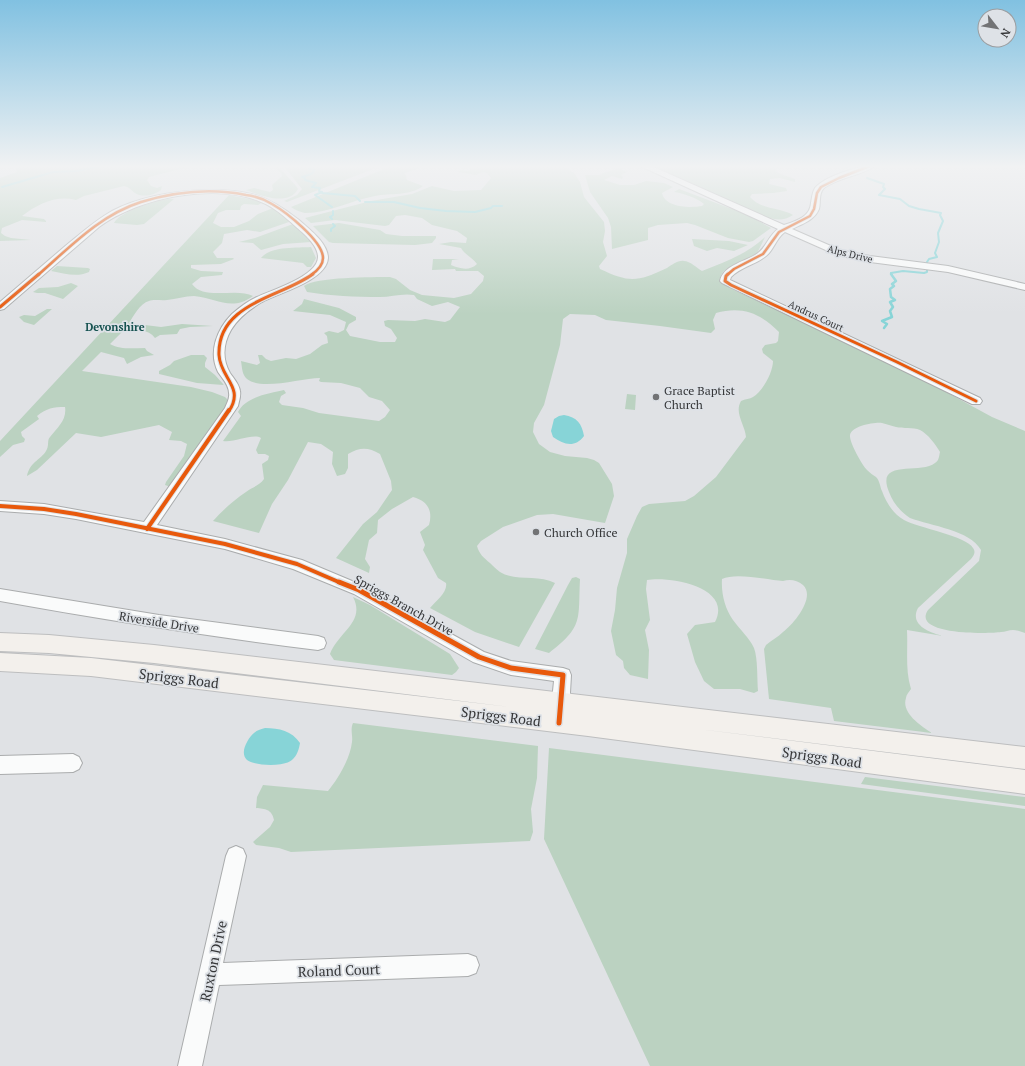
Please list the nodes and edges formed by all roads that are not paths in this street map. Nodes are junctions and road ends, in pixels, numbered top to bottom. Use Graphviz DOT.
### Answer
graph roads {
  1 [pos="114,215"];
  2 [pos="286,215"];
  3 [pos="753,215"];
  4 [pos="810,215"];
  5 [pos="785,229"];
  6 [pos="1025,287"];
  7 [pos="0,306"];
  8 [pos="976,401"];
  9 [pos="0,506"];
  10 [pos="147,529"];
  11 [pos="0,595"];
  12 [pos="0,642"];
  13 [pos="318,643"];
  14 [pos="0,662"];
  15 [pos="560,713"];
  16 [pos="1025,758"];
  17 [pos="73,763"];
  18 [pos="0,765"];
  19 [pos="1025,782"];
  20 [pos="236,856"];
  21 [pos="468,965"];
  22 [pos="210,974"];
  23 [pos="190,1066"];
  1 -- 7 [label="street"];
  2 -- 10 [label="street"];
  3 -- 5 [label="street, Alps Drive"];
  4 -- 5 [label="street"];
  5 -- 6 [label="street, Alps Drive"];
  5 -- 8 [label="street, Andrus Court"];
  9 -- 10 [label="street, Spriggs Branch Drive"];
  10 -- 15 [label="street, Spriggs Branch Drive"];
  11 -- 13 [label="street, Riverside Drive"];
  12 -- 15 [label="main road, Spriggs Road"];
  14 -- 15 [label="main road, Spriggs Road"];
  15 -- 16 [label="main road, Spriggs Road"];
  15 -- 19 [label="main road, Spriggs Road"];
  17 -- 18 [label="street"];
  20 -- 22 [label="street, Ruxton Drive"];
  21 -- 22 [label="street, Roland Court"];
  22 -- 23 [label="street, Ruxton Drive"];
}
